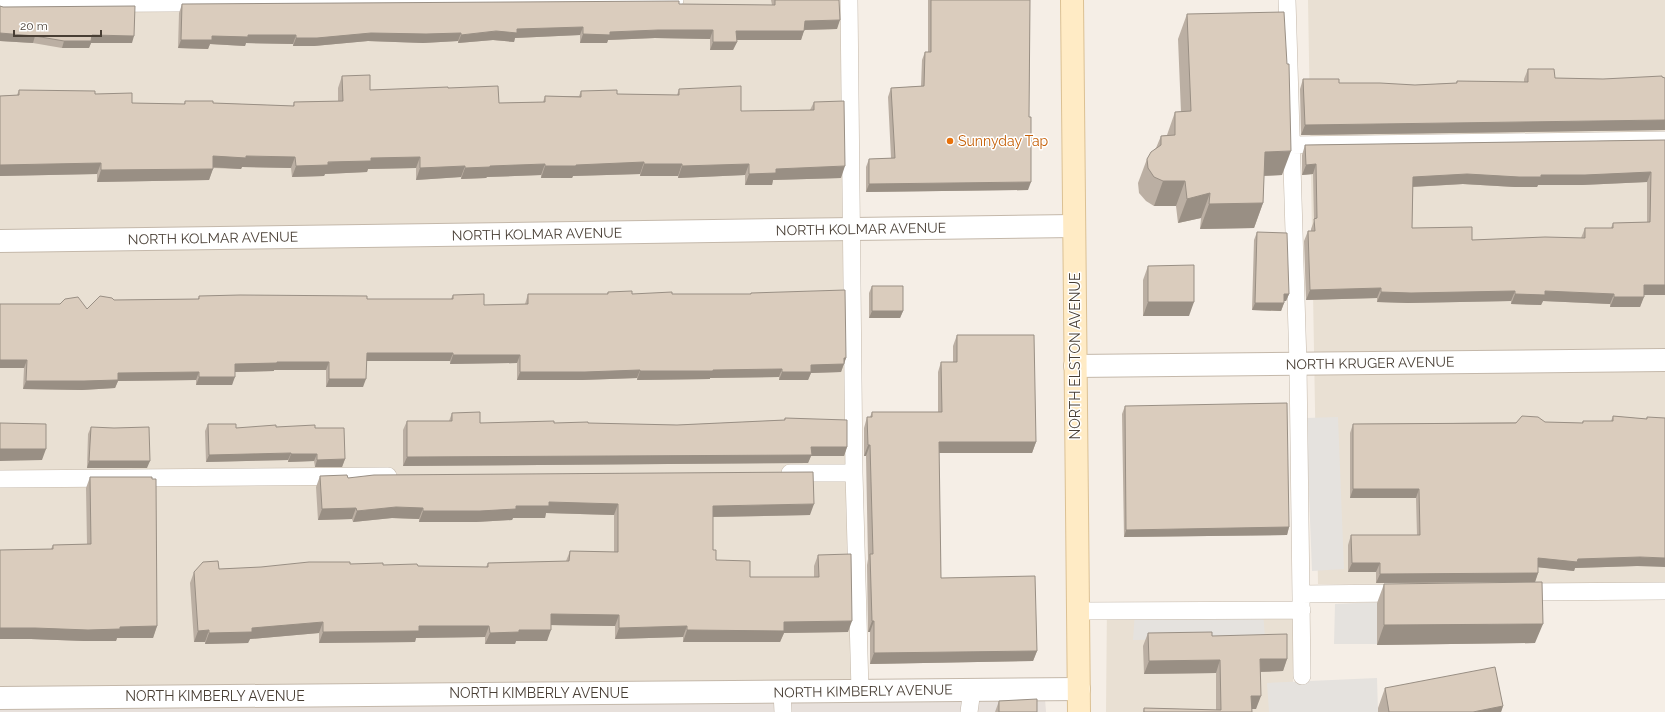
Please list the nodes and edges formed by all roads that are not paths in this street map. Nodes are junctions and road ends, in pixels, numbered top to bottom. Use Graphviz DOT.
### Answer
graph roads {
  1 [pos="675,0"];
  2 [pos="848,0"];
  3 [pos="1072,0"];
  4 [pos="1287,0"];
  5 [pos="0,4"];
  6 [pos="1665,140"];
  7 [pos="1292,145"];
  8 [pos="1074,226"];
  9 [pos="851,229"];
  10 [pos="0,241"];
  11 [pos="1665,360"];
  12 [pos="1298,364"];
  13 [pos="1076,366"];
  14 [pos="774,473"];
  15 [pos="854,473"];
  16 [pos="407,476"];
  17 [pos="0,479"];
  18 [pos="1665,591"];
  19 [pos="1507,592"];
  20 [pos="1420,593"];
  21 [pos="1301,602"];
  22 [pos="1078,611"];
  23 [pos="1302,676"];
  24 [pos="1079,689"];
  25 [pos="860,690"];
  26 [pos="972,690"];
  27 [pos="0,698"];
  28 [pos="782,702"];
  29 [pos="969,712"];
  30 [pos="1079,712"];
  1 -- 5 [label="lane"];
  2 -- 9 [label="lane"];
  3 -- 8 [label="main road, NORTH ELSTON AVENUE"];
  4 -- 7 [label="lane"];
  6 -- 7 [label="lane"];
  7 -- 12 [label="lane"];
  8 -- 9 [label="street, NORTH KOLMAR AVENUE"];
  8 -- 13 [label="main road, NORTH ELSTON AVENUE"];
  9 -- 10 [label="street, NORTH KOLMAR AVENUE"];
  9 -- 15 [label="lane"];
  11 -- 12 [label="street, NORTH KRUGER AVENUE"];
  12 -- 13 [label="street, NORTH KRUGER AVENUE"];
  12 -- 21 [label="lane"];
  13 -- 22 [label="main road, NORTH ELSTON AVENUE"];
  14 -- 15 [label="lane"];
  15 -- 25 [label="lane"];
  16 -- 17 [label="lane"];
  18 -- 19 [label="lane"];
  20 -- 21 [label="lane"];
  21 -- 22 [label="lane"];
  21 -- 23 [label="lane"];
  22 -- 24 [label="main road, NORTH ELSTON AVENUE"];
  24 -- 26 [label="street, NORTH KIMBERLY AVENUE"];
  24 -- 30 [label="main road, NORTH ELSTON AVENUE"];
  25 -- 26 [label="street, NORTH KIMBERLY AVENUE"];
  25 -- 28 [label="street, NORTH KIMBERLY AVENUE"];
  26 -- 29 [label="lane"];
  27 -- 28 [label="street, NORTH KIMBERLY AVENUE"];
}
